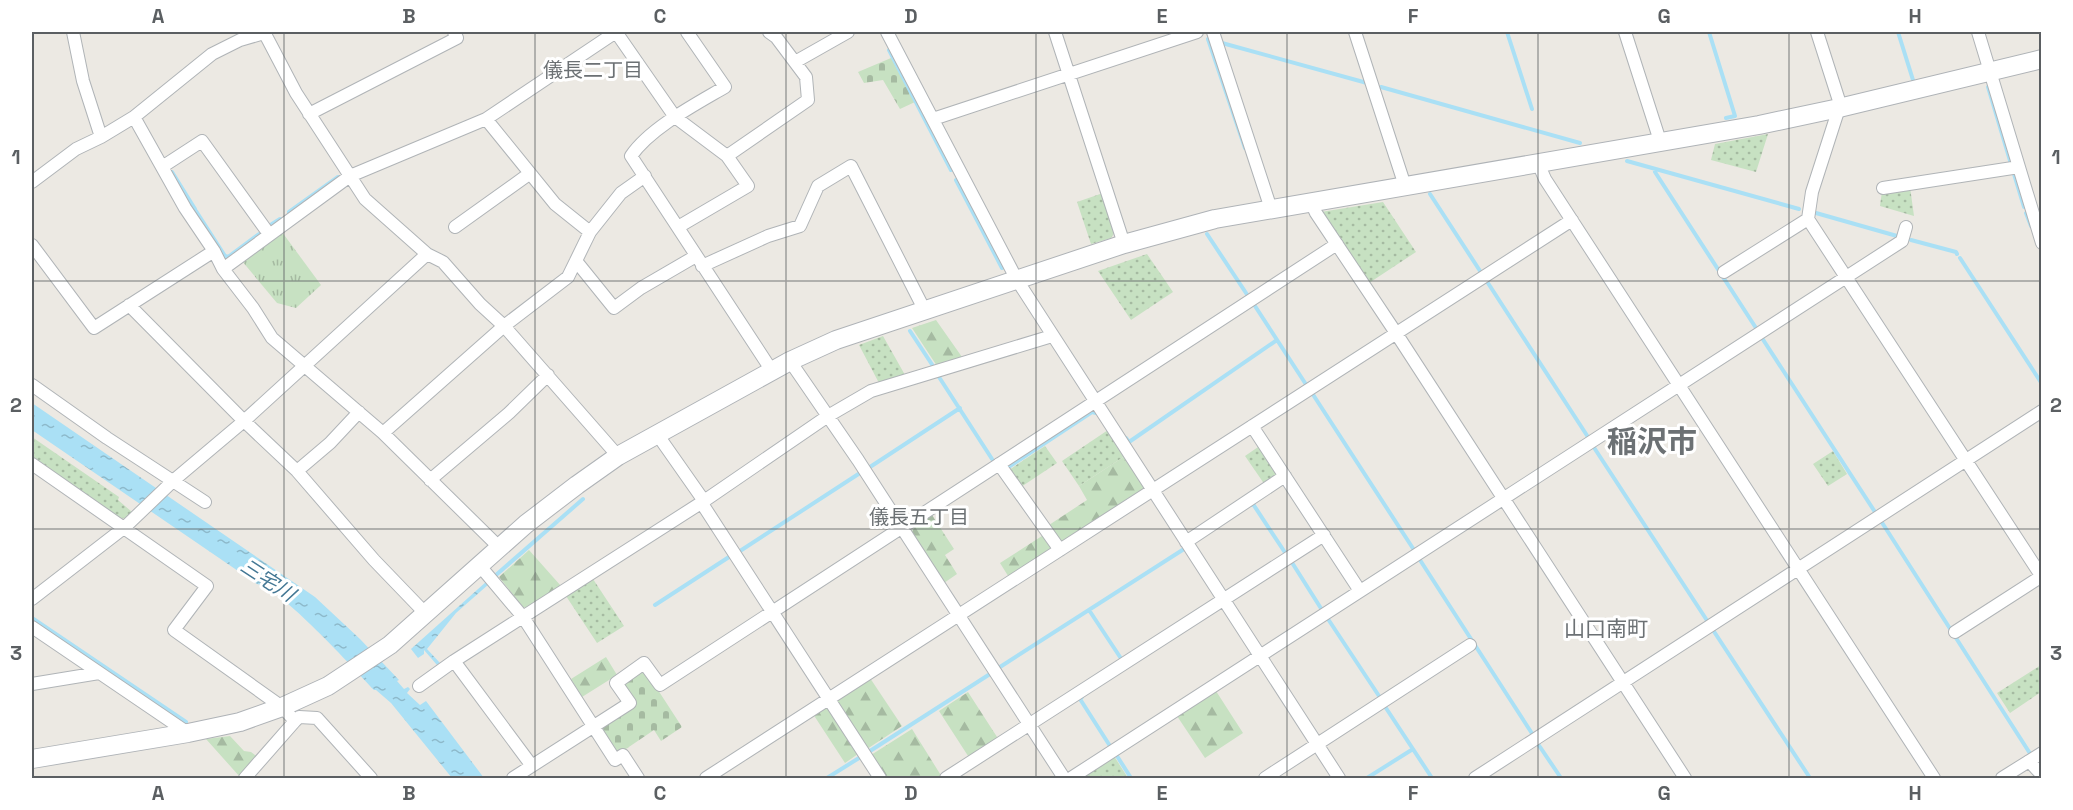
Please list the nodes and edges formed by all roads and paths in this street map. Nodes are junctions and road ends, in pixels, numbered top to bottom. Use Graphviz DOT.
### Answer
graph roads {
  1 [pos="73,32"];
  2 [pos="264,32"];
  3 [pos="453,32"];
  4 [pos="616,32"];
  5 [pos="687,32"];
  6 [pos="769,32"];
  7 [pos="848,32"];
  8 [pos="887,32"];
  9 [pos="1055,32"];
  10 [pos="1197,32"];
  11 [pos="1213,32"];
  12 [pos="1355,32"];
  13 [pos="1625,32"];
  14 [pos="1817,32"];
  15 [pos="1978,32"];
  16 [pos="2042,59"];
  17 [pos="795,62"];
  18 [pos="1991,73"];
  19 [pos="1069,74"];
  20 [pos="1840,108"];
  21 [pos="309,114"];
  22 [pos="134,117"];
  23 [pos="675,117"];
  24 [pos="486,119"];
  25 [pos="933,120"];
  26 [pos="101,137"];
  27 [pos="1660,141"];
  28 [pos="727,156"];
  29 [pos="1538,163"];
  30 [pos="162,167"];
  31 [pos="2019,167"];
  32 [pos="529,174"];
  33 [pos="350,176"];
  34 [pos="645,176"];
  35 [pos="32,182"];
  36 [pos="1405,186"];
  37 [pos="1883,188"];
  38 [pos="1311,202"];
  39 [pos="2036,206"];
  40 [pos="1271,209"];
  41 [pos="1808,219"];
  42 [pos="1572,220"];
  43 [pos="455,227"];
  44 [pos="1906,227"];
  45 [pos="678,228"];
  46 [pos="590,232"];
  47 [pos="269,234"];
  48 [pos="2042,243"];
  49 [pos="1124,244"];
  50 [pos="1337,244"];
  51 [pos="32,245"];
  52 [pos="214,251"];
  53 [pos="427,254"];
  54 [pos="576,261"];
  55 [pos="699,261"];
  56 [pos="223,269"];
  57 [pos="1724,272"];
  58 [pos="1846,276"];
  59 [pos="1017,280"];
  60 [pos="129,305"];
  61 [pos="925,311"];
  62 [pos="504,326"];
  63 [pos="1396,333"];
  64 [pos="1052,336"];
  65 [pos="790,361"];
  66 [pos="305,365"];
  67 [pos="772,371"];
  68 [pos="548,375"];
  69 [pos="1678,384"];
  70 [pos="32,385"];
  71 [pos="1095,402"];
  72 [pos="2042,411"];
  73 [pos="359,412"];
  74 [pos="828,416"];
  75 [pos="244,422"];
  76 [pos="1252,426"];
  77 [pos="383,433"];
  78 [pos="657,434"];
  79 [pos="618,456"];
  80 [pos="1965,460"];
  81 [pos="999,464"];
  82 [pos="32,465"];
  83 [pos="297,471"];
  84 [pos="1285,476"];
  85 [pos="430,480"];
  86 [pos="171,482"];
  87 [pos="1152,490"];
  88 [pos="1503,498"];
  89 [pos="703,501"];
  90 [pos="204,502"];
  91 [pos="129,523"];
  92 [pos="902,527"];
  93 [pos="1324,536"];
  94 [pos="1186,542"];
  95 [pos="500,548"];
  96 [pos="1060,550"];
  97 [pos="480,566"];
  98 [pos="1798,569"];
  99 [pos="2041,576"];
  100 [pos="1360,591"];
  101 [pos="32,599"];
  102 [pos="1223,600"];
  103 [pos="772,612"];
  104 [pos="426,614"];
  105 [pos="958,616"];
  106 [pos="524,617"];
  107 [pos="32,627"];
  108 [pos="1955,632"];
  109 [pos="1470,645"];
  110 [pos="1259,656"];
  111 [pos="454,661"];
  112 [pos="99,673"];
  113 [pos="1623,682"];
  114 [pos="32,684"];
  115 [pos="418,686"];
  116 [pos="829,699"];
  117 [pos="282,707"];
  118 [pos="295,721"];
  119 [pos="1029,725"];
  120 [pos="594,726"];
  121 [pos="188,733"];
  122 [pos="1317,745"];
  123 [pos="2042,753"];
  124 [pos="32,759"];
  125 [pos="2029,761"];
  126 [pos="532,766"];
  127 [pos="2042,775"];
  128 [pos="245,778"];
  129 [pos="371,778"];
  130 [pos="513,778"];
  131 [pos="638,778"];
  132 [pos="706,778"];
  133 [pos="880,778"];
  134 [pos="946,778"];
  135 [pos="1064,778"];
  136 [pos="1071,778"];
  137 [pos="1265,778"];
  138 [pos="1339,778"];
  139 [pos="1475,778"];
  140 [pos="1685,778"];
  141 [pos="1934,778"];
  142 [pos="2002,778"];
  1 -- 26 [label="street"];
  2 -- 21 [label="street"];
  2 -- 22 [label="street"];
  3 -- 21 [label="street"];
  4 -- 23 [label="street"];
  4 -- 24 [label="street"];
  5 -- 23 [label="street"];
  6 -- 17 [label="street"];
  7 -- 17 [label="street"];
  8 -- 25 [label="street"];
  9 -- 19 [label="street"];
  10 -- 19 [label="street"];
  11 -- 40 [label="street"];
  12 -- 36 [label="street"];
  13 -- 27 [label="street"];
  14 -- 20 [label="street"];
  15 -- 18 [label="street"];
  16 -- 18 [label="street"];
  17 -- 28 [label="street"];
  18 -- 20 [label="street"];
  18 -- 31 [label="street"];
  19 -- 25 [label="street"];
  19 -- 49 [label="street"];
  20 -- 27 [label="street"];
  20 -- 41 [label="street"];
  21 -- 33 [label="street"];
  22 -- 26 [label="street"];
  22 -- 30 [label="street"];
  23 -- 28 [label="street"];
  23 -- 34 [label="street"];
  24 -- 32 [label="street"];
  24 -- 33 [label="street"];
  25 -- 59 [label="street"];
  26 -- 35 [label="street"];
  27 -- 29 [label="street"];
  28 -- 45 [label="street"];
  29 -- 36 [label="street"];
  29 -- 42 [label="street"];
  30 -- 47 [label="street"];
  30 -- 52 [label="street"];
  31 -- 37 [label="street"];
  31 -- 39 [label="street"];
  32 -- 43 [label="street"];
  32 -- 46 [label="street"];
  33 -- 47 [label="street"];
  33 -- 53 [label="street"];
  34 -- 45 [label="street"];
  34 -- 46 [label="street"];
  36 -- 38 [label="street"];
  38 -- 40 [label="street"];
  38 -- 50 [label="street"];
  39 -- 48 [label="street"];
  40 -- 49 [label="street"];
  41 -- 57 [label="street"];
  41 -- 58 [label="street"];
  42 -- 63 [label="street"];
  42 -- 69 [label="street"];
  44 -- 58 [label="street"];
  45 -- 55 [label="street"];
  46 -- 54 [label="street"];
  47 -- 56 [label="street"];
  49 -- 59 [label="street"];
  50 -- 63 [label="street"];
  50 -- 71 [label="street"];
  51 -- 60 [label="street"];
  52 -- 56 [label="street"];
  52 -- 60 [label="street"];
  53 -- 62 [label="street"];
  53 -- 66 [label="street"];
  54 -- 55 [label="street"];
  54 -- 62 [label="street"];
  55 -- 61 [label="street"];
  55 -- 67 [label="street"];
  56 -- 66 [label="street"];
  58 -- 69 [label="street"];
  58 -- 80 [label="street"];
  59 -- 61 [label="street"];
  59 -- 64 [label="street"];
  60 -- 75 [label="street"];
  61 -- 65 [label="street"];
  62 -- 68 [label="street"];
  62 -- 77 [label="street"];
  63 -- 76 [label="street"];
  63 -- 88 [label="street"];
  64 -- 71 [label="street"];
  64 -- 74 [label="street"];
  65 -- 67 [label="street"];
  65 -- 74 [label="street"];
  66 -- 73 [label="street"];
  66 -- 75 [label="street"];
  67 -- 78 [label="street"];
  68 -- 79 [label="street"];
  68 -- 85 [label="street"];
  69 -- 88 [label="street"];
  69 -- 98 [label="street"];
  70 -- 86 [label="street"];
  71 -- 81 [label="street"];
  71 -- 87 [label="street"];
  72 -- 80 [label="street"];
  73 -- 77 [label="street"];
  73 -- 83 [label="street"];
  74 -- 89 [label="street"];
  74 -- 92 [label="street"];
  75 -- 83 [label="street"];
  75 -- 86 [label="street"];
  76 -- 84 [label="street"];
  76 -- 87 [label="street"];
  77 -- 85 [label="street"];
  78 -- 79 [label="street"];
  78 -- 89 [label="street"];
  79 -- 95 [label="street"];
  80 -- 98 [label="street"];
  80 -- 99 [label="street"];
  81 -- 92 [label="street"];
  81 -- 96 [label="street"];
  82 -- 91 [label="street"];
  83 -- 104 [label="street"];
  84 -- 93 [label="street"];
  84 -- 94 [label="street"];
  85 -- 95 [label="street"];
  86 -- 90 [label="street"];
  86 -- 91 [label="street"];
  87 -- 94 [label="street"];
  87 -- 96 [label="street"];
  88 -- 100 [label="street"];
  88 -- 113 [label="street"];
  89 -- 103 [label="street"];
  89 -- 106 [label="street"];
  91 -- 101 [label="street"];
  91 -- 117 [label="street"];
  92 -- 103 [label="street"];
  92 -- 105 [label="street"];
  93 -- 100 [label="street"];
  93 -- 102 [label="street"];
  94 -- 102 [label="street"];
  95 -- 97 [label="street"];
  96 -- 105 [label="street"];
  97 -- 104 [label="street"];
  97 -- 106 [label="street"];
  98 -- 113 [label="street"];
  98 -- 141 [label="street"];
  99 -- 108 [label="street"];
  100 -- 110 [label="street"];
  102 -- 110 [label="street"];
  102 -- 119 [label="street"];
  103 -- 116 [label="street"];
  103 -- 120 [label="street"];
  104 -- 117 [label="street"];
  105 -- 116 [label="street"];
  105 -- 119 [label="street"];
  106 -- 111 [label="street"];
  106 -- 120 [label="street"];
  107 -- 112 [label="street"];
  109 -- 122 [label="street"];
  110 -- 122 [label="street"];
  110 -- 136 [label="street"];
  111 -- 115 [label="street"];
  111 -- 126 [label="street"];
  112 -- 114 [label="street"];
  112 -- 121 [label="street"];
  113 -- 139 [label="street"];
  113 -- 140 [label="street"];
  116 -- 132 [label="street"];
  116 -- 133 [label="street"];
  117 -- 118 [label="street"];
  117 -- 121 [label="street"];
  118 -- 128 [label="street"];
  118 -- 129 [label="street"];
  119 -- 134 [label="street"];
  119 -- 135 [label="street"];
  120 -- 126 [label="street"];
  120 -- 131 [label="street"];
  121 -- 124 [label="street"];
  122 -- 137 [label="street"];
  122 -- 138 [label="street"];
  123 -- 125 [label="street"];
  125 -- 127 [label="street"];
  125 -- 142 [label="street"];
  126 -- 130 [label="street"];
}
